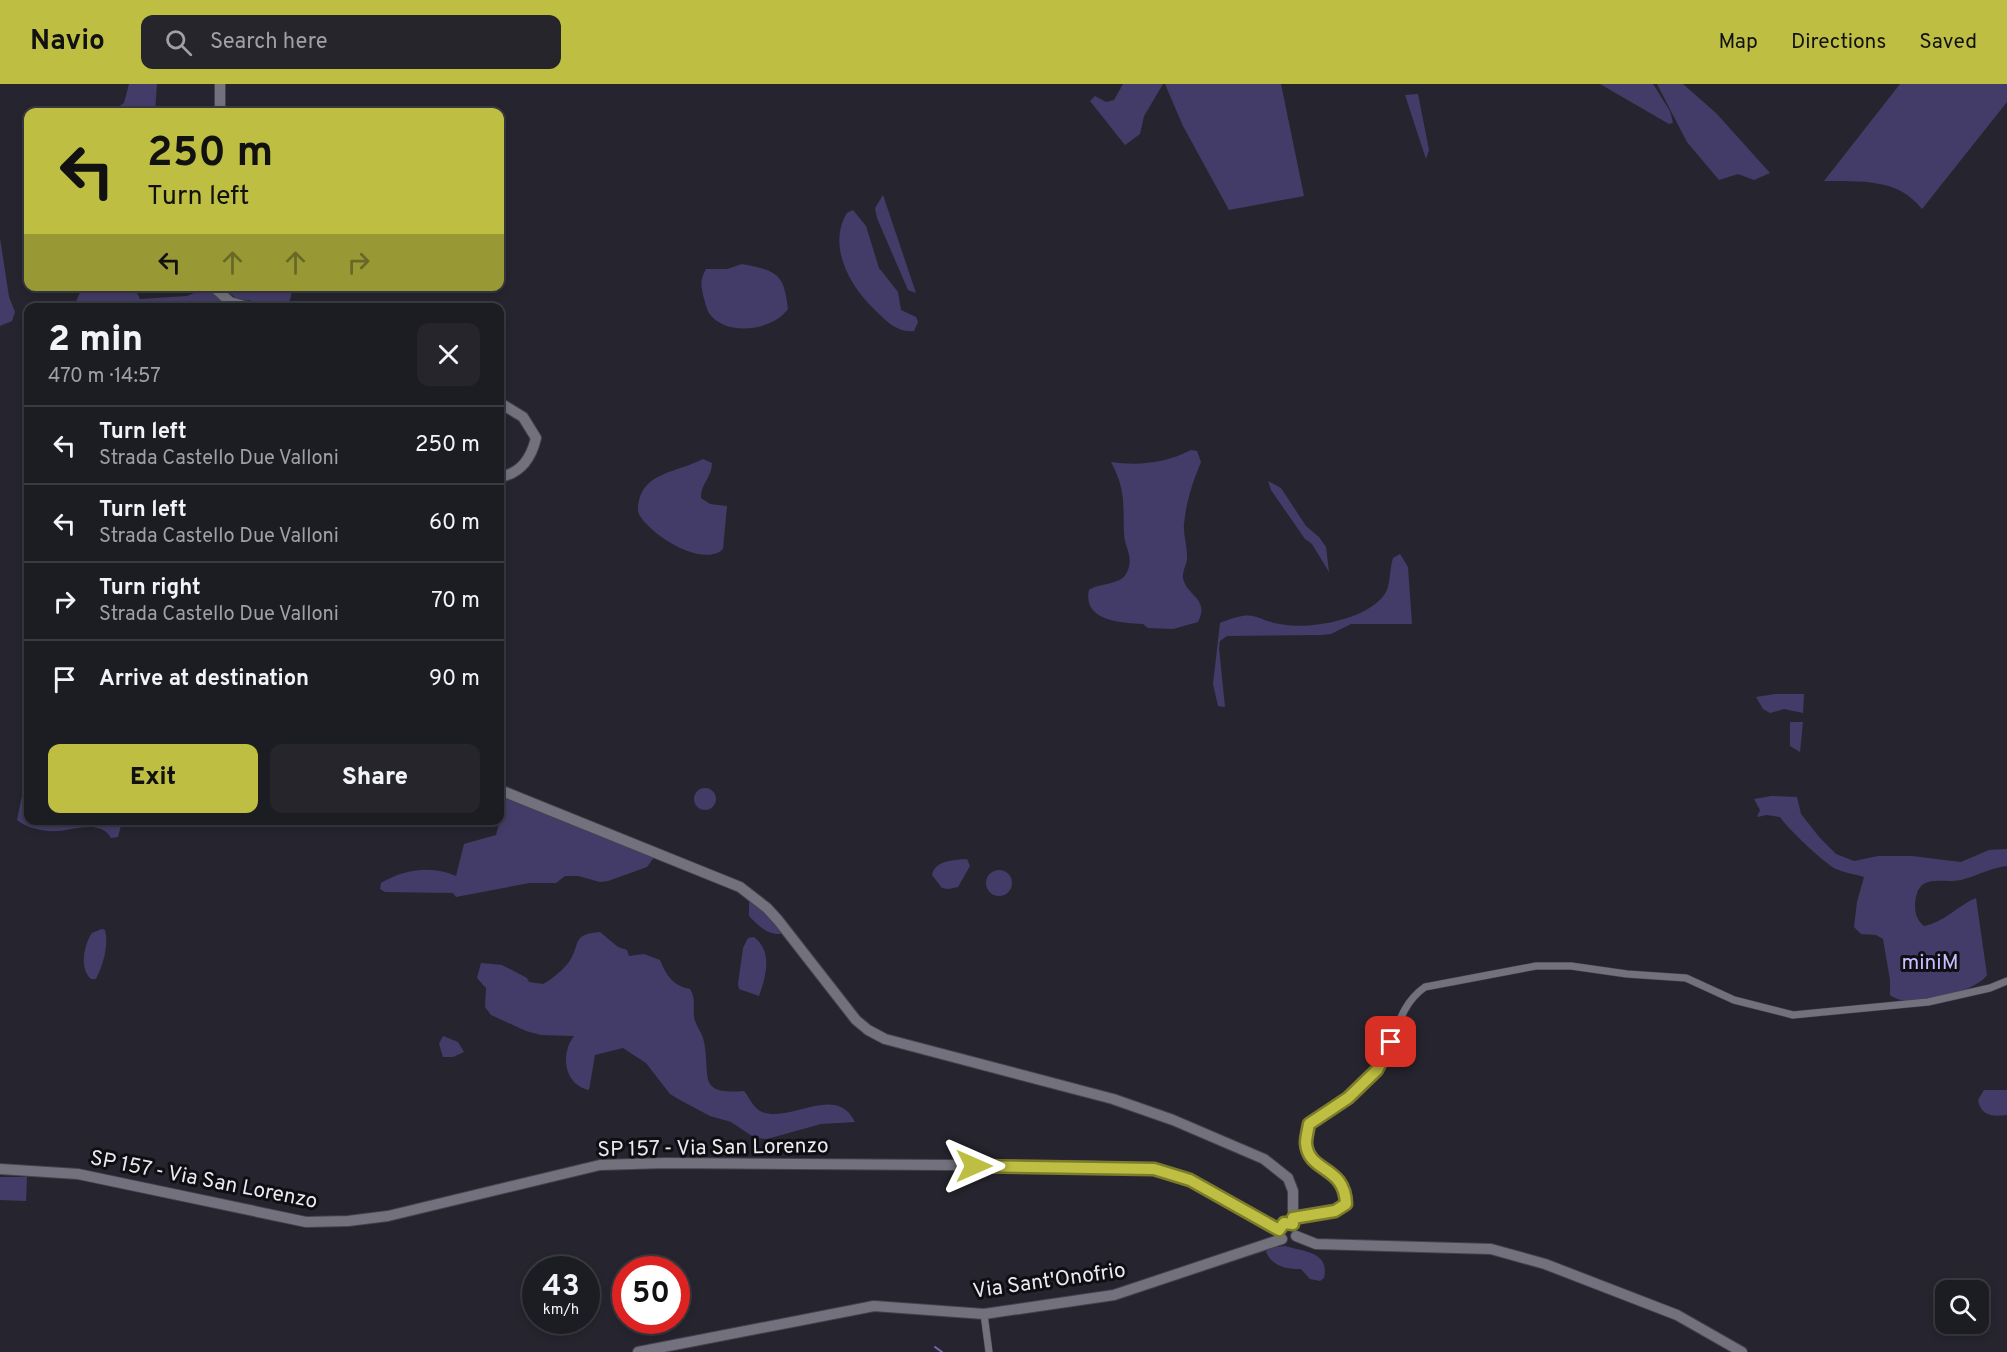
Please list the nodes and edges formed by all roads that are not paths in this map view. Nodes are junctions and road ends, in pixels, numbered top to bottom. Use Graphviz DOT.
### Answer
graph roads {
  1 [pos="220,84"];
  2 [pos="220,108"];
  3 [pos="218,291"];
  4 [pos="234,303"];
  5 [pos="504,405"];
  6 [pos="504,475"];
  7 [pos="504,792"];
  8 [pos="2007,981"];
  9 [pos="0,1169"];
  10 [pos="1293,1221"];
  11 [pos="1281,1234"];
  12 [pos="1296,1236"];
  13 [pos="984,1314"];
  14 [pos="638,1352"];
  15 [pos="989,1352"];
  16 [pos="1742,1352"];
  1 -- 2 [label="main road"];
  3 -- 4 [label="main road"];
  5 -- 6 [label="main road"];
  7 -- 10 [label="main road"];
  8 -- 10 [label="street"];
  9 -- 11 [label="main road, SP 157 - Via San Lorenzo"];
  10 -- 11 [label="main road"];
  10 -- 12 [label="main road"];
  11 -- 12 [label="main road"];
  11 -- 13 [label="main road, Via Sant'Onofrio"];
  12 -- 16 [label="main road"];
  13 -- 14 [label="main road, Via Sant'Onofrio"];
  13 -- 15 [label="street"];
}
